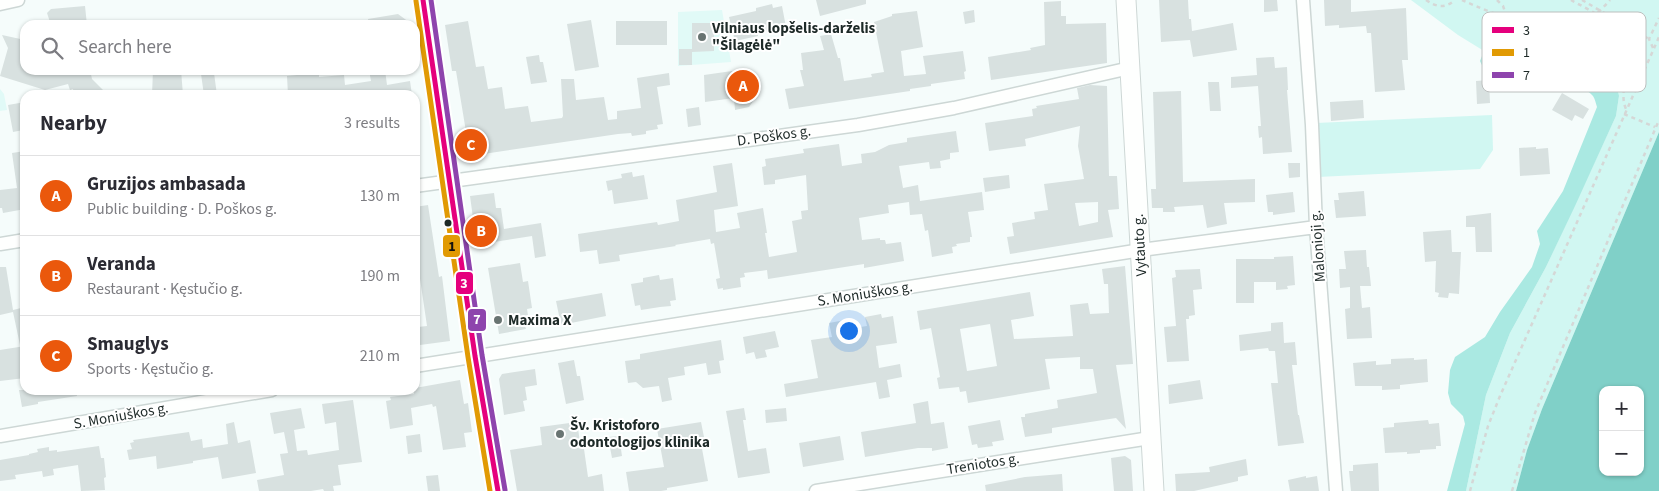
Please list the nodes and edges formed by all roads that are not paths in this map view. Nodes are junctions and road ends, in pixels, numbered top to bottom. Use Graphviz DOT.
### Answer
graph roads {
  1 [pos="18,0"];
  2 [pos="423,0"];
  3 [pos="1126,0"];
  4 [pos="1303,0"];
  5 [pos="0,4"];
  6 [pos="1130,68"];
  7 [pos="449,182"];
  8 [pos="420,185"];
  9 [pos="1316,227"];
  10 [pos="20,241"];
  11 [pos="0,244"];
  12 [pos="1141,250"];
  13 [pos="475,356"];
  14 [pos="420,365"];
  15 [pos="242,395"];
  16 [pos="0,436"];
  17 [pos="1150,438"];
  18 [pos="498,491"];
  19 [pos="816,491"];
  20 [pos="1154,491"];
  21 [pos="1336,491"];
  1 -- 5 [label="street"];
  2 -- 7 [label="main road"];
  3 -- 6 [label="main road, Vytauto g."];
  4 -- 9 [label="street, Malonioji g."];
  6 -- 7 [label="street, D. Poškos g."];
  6 -- 12 [label="main road, Vytauto g."];
  7 -- 8 [label="street, D. Poškos g."];
  7 -- 13 [label="main road"];
  9 -- 12 [label="street, S. Moniuškos g."];
  9 -- 21 [label="street, Malonioji g."];
  10 -- 11 [label="street"];
  12 -- 13 [label="street, S. Moniuškos g."];
  12 -- 17 [label="main road, Vytauto g."];
  13 -- 14 [label="street, S. Moniuškos g."];
  13 -- 18 [label="main road"];
  15 -- 16 [label="street, S. Moniuškos g."];
  17 -- 19 [label="street, Treniotos g."];
  17 -- 20 [label="main road, Vytauto g."];
}
